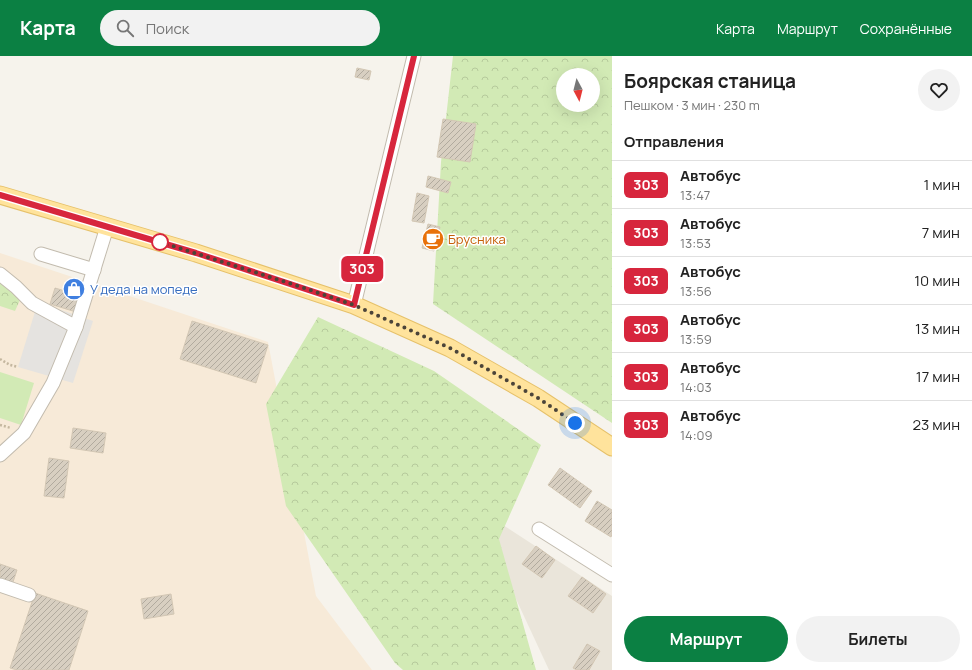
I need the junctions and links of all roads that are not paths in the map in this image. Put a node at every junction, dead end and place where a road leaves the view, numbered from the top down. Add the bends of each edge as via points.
1 (414, 56) edge
2 (0, 195) edge
3 (107, 227) junction
4 (41, 254) dead end
5 (94, 270) junction
6 (0, 274) edge
7 (354, 305) junction
8 (76, 327) junction
9 (612, 447) edge
10 (0, 455) edge
11 (539, 529) dead end
12 (612, 575) edge
13 (0, 585) edge
14 (29, 595) dead end

1 - 7 street
2 - 3 main road
3 - 5 street
3 - 7 main road
4 - 5 street
5 - 8 street
6 - 8 street via 32,303
7 - 9 main road via 450,348 538,398
8 - 10 street via 53,383 24,433
11 - 12 street
13 - 14 street

